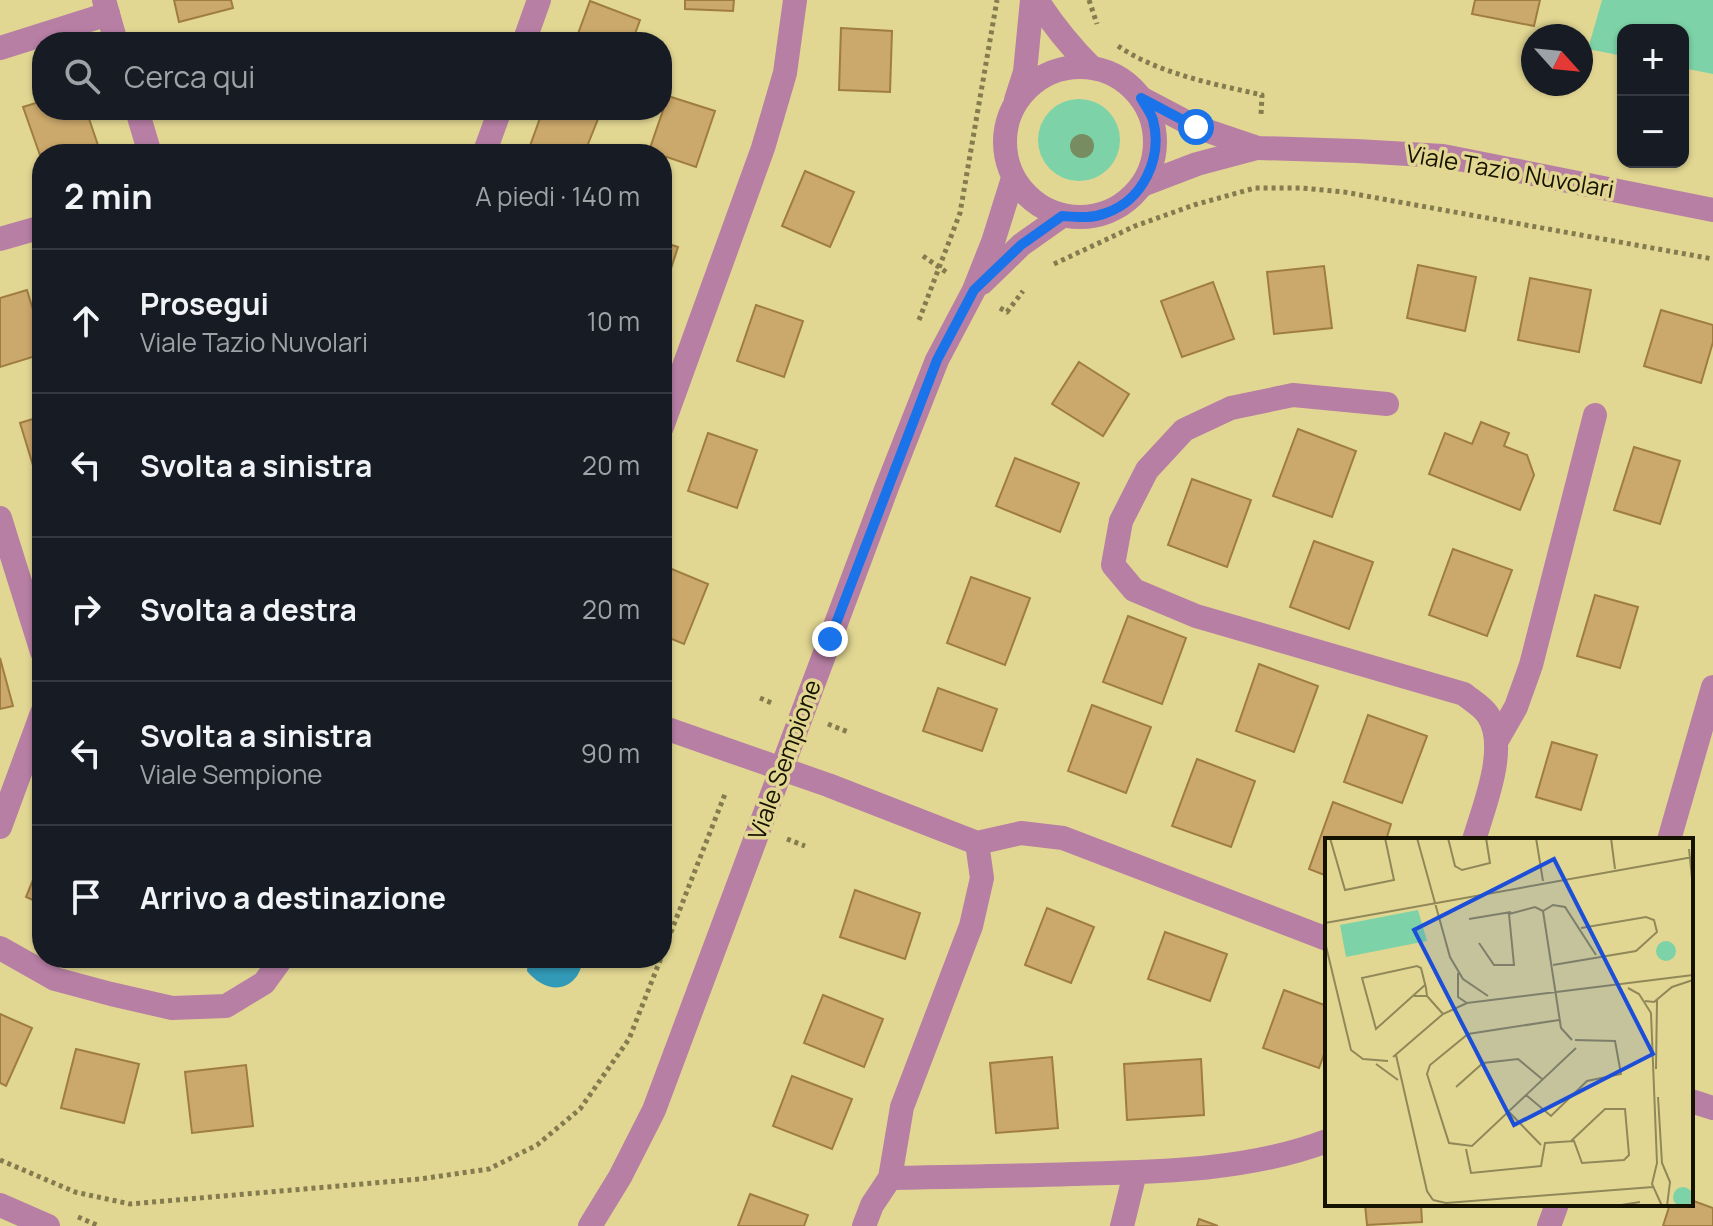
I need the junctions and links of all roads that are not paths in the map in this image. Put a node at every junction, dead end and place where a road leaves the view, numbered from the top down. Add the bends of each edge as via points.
1 (539, 0) edge
2 (795, 0) edge
3 (1035, 0) edge
4 (106, 7) edge
5 (41, 32) edge
6 (113, 32) edge
7 (528, 32) edge
8 (32, 36) edge
9 (0, 48) edge
10 (1091, 67) junction
11 (1141, 98) junction
12 (1015, 104) junction
13 (140, 120) edge
14 (496, 120) edge
15 (147, 144) edge
16 (488, 144) edge
17 (1258, 148) junction
18 (1013, 178) junction
19 (1142, 185) junction
20 (1713, 210) edge
21 (1062, 216) junction
22 (32, 230) edge
23 (0, 239) edge
24 (974, 290) junction
25 (672, 399) edge
26 (1387, 404) dead end
27 (1595, 415) dead end
28 (0, 518) edge
29 (32, 620) edge
30 (1713, 687) edge
31 (672, 730) edge
32 (32, 740) edge
33 (1496, 742) junction
34 (781, 768) junction
35 (0, 827) edge
36 (1475, 838) edge
37 (1670, 838) edge
38 (977, 843) junction
39 (1325, 938) edge
40 (0, 948) edge
41 (32, 966) edge
42 (35, 968) edge
43 (275, 968) edge
44 (1693, 1102) edge
45 (1713, 1108) edge
46 (1325, 1142) edge
47 (1135, 1173) junction
48 (890, 1178) junction
49 (0, 1205) edge
50 (1556, 1206) edge
51 (48, 1226) edge
52 (590, 1226) edge
53 (864, 1226) edge
54 (1122, 1226) edge
55 (1549, 1226) edge

1 - 7 street
2 - 25 street via 785,73 763,148
3 - 10 street
3 - 12 street
4 - 5 street
4 - 6 street
8 - 9 street
10 - 11 street via 1127,83
10 - 12 street via 1047,74
11 - 17 street, Viale Tazio Nuvolari via 1196,127
11 - 19 street via 1156,142 1153,165
12 - 18 street via 1004,141
13 - 15 street
14 - 16 street
17 - 19 street, Viale Tazio Nuvolari
17 - 20 street, Viale Tazio Nuvolari via 1443,156
18 - 21 street via 1042,208
18 - 24 street, Viale Sempione
19 - 21 street via 1106,213
21 - 24 street, Viale Sempione via 1021,245
22 - 23 street
24 - 34 street, Viale Sempione via 937,360
26 - 33 street via 1293,395 1231,408 1184,430 1147,470 1121,521 1113,565 1134,590 1196,616 1464,694 1490,717
27 - 33 street via 1531,665
28 - 29 street
30 - 37 street
31 - 34 street
32 - 35 street
33 - 36 street via 1494,770
34 - 38 street
34 - 52 street, Viale Sempione via 654,1110
38 - 39 street via 1021,833 1063,838
38 - 48 street via 982,878 971,926 902,1107
40 - 41 street
42 - 43 street via 55,979 172,1008 226,1006 264,983
44 - 45 street
46 - 47 street via 1252,1162
47 - 48 street
47 - 54 street
48 - 53 street
49 - 51 street
50 - 55 street

